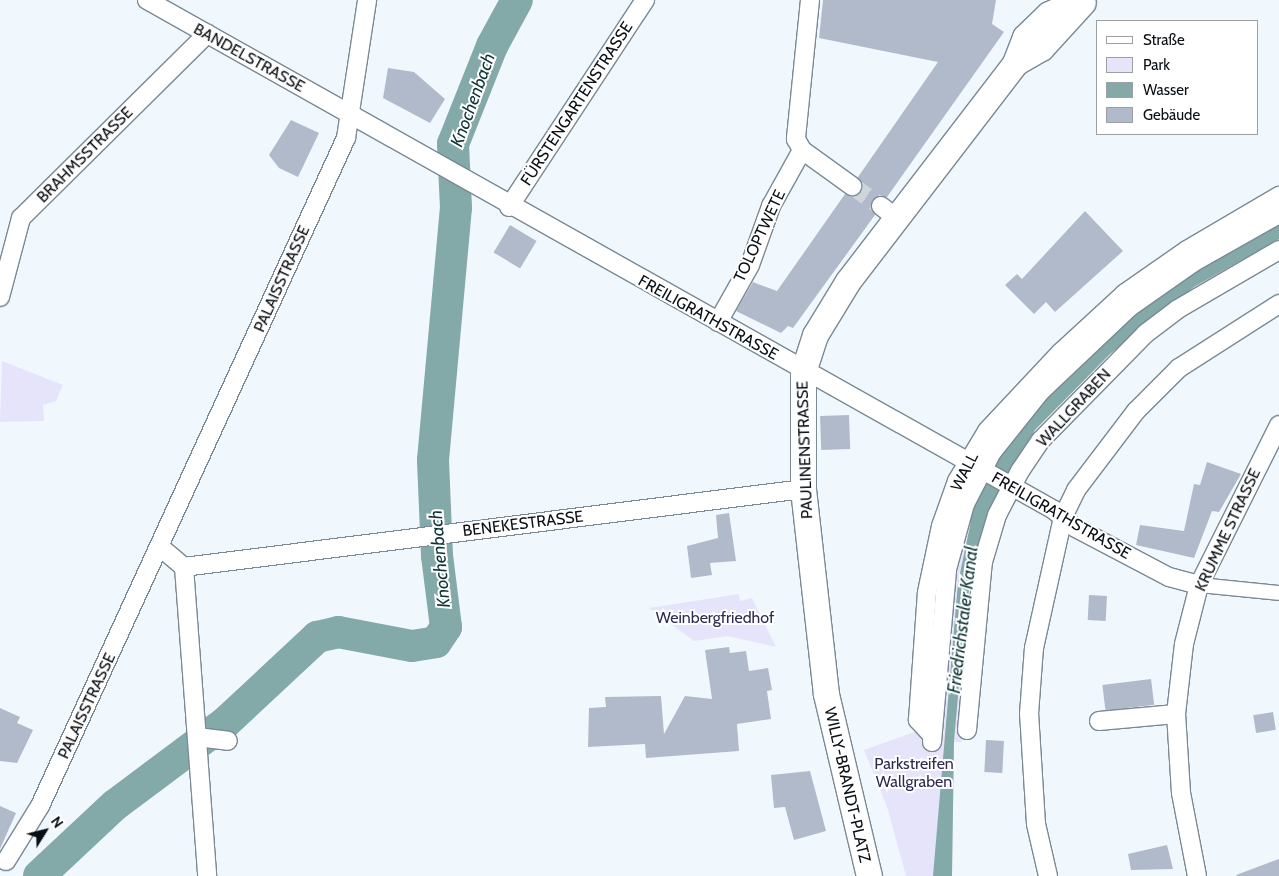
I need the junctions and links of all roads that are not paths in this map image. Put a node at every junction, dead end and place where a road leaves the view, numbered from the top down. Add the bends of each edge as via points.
1 (147, 0) edge
2 (367, 0) edge
3 (645, 0) edge
4 (810, 0) edge
5 (1076, 3) edge
6 (207, 34) junction
7 (350, 118) junction
8 (802, 150) junction
9 (852, 186) tunnel mouth
10 (1279, 196) edge
11 (509, 207) junction
12 (1279, 214) edge
13 (1279, 250) edge
14 (1155, 280) junction
15 (0, 297) edge
16 (1279, 304) edge
17 (718, 322) junction
18 (803, 372) junction
19 (1279, 425) edge
20 (979, 468) junction
21 (1008, 485) junction
22 (803, 489) junction
23 (1063, 517) junction
24 (160, 548) junction
25 (184, 567) junction
26 (1199, 585) junction
27 (1279, 593) edge
28 (826, 694) joint
29 (1176, 714) junction
30 (1099, 721) dead end
31 (967, 730) dead end
32 (197, 736) junction
33 (932, 740) dead end
34 (228, 741) dead end
35 (6, 861) dead end
36 (207, 876) edge
37 (869, 876) edge
38 (1048, 876) edge
39 (1197, 876) edge

1 - 6 street, BANDELSTRASSE
2 - 7 street, PALAISSTRASSE
3 - 11 street, FÜRSTENGARTENSTRASSE
4 - 8 street via 796,128
5 - 18 main road, PAULINENSTRASSE via 1041,19 1025,37 1015,63 888,212 816,335
6 - 7 street, BANDELSTRASSE
6 - 15 street, BRAHMSSTRASSE via 21,218
7 - 11 street, FREILIGRATHSTRASSE
7 - 24 street, PALAISSTRASSE via 346,138
8 - 9 street
8 - 17 street, TOLOPTWETE via 767,215 750,265
10 - 14 street, WALL
11 - 17 street, FREILIGRATHSTRASSE
12 - 14 street, WALL
13 - 21 street, WALLGRABEN via 1178,308 1145,334 1041,440
14 - 20 street, WALL via 1071,342 1006,406
16 - 23 street via 1179,368 1136,411 1076,490
17 - 18 street, FREILIGRATHSTRASSE
18 - 20 street, FREILIGRATHSTRASSE
18 - 22 main road, PAULINENSTRASSE
19 - 26 street, KRUMME STRASSE
20 - 21 street, FREILIGRATHSTRASSE
20 - 33 street, WALL via 941,526 927,592 918,720
21 - 23 street, FREILIGRATHSTRASSE
21 - 31 street, WALLGRABEN via 983,562
22 - 25 street, BENEKESTRASSE
22 - 28 main road, PAULINENSTRASSE
23 - 26 street, FREILIGRATHSTRASSE via 1169,577
23 - 38 street via 1034,648 1029,714 1033,795
24 - 25 street
24 - 35 street, PALAISSTRASSE via 40,806
25 - 32 street
26 - 27 street
26 - 29 street, KRUMME STRASSE via 1184,644
28 - 37 main road, WILLY-BRANDT-PLATZ
29 - 30 street
29 - 39 street, KRUMME STRASSE via 1181,793
32 - 34 street
32 - 36 street

